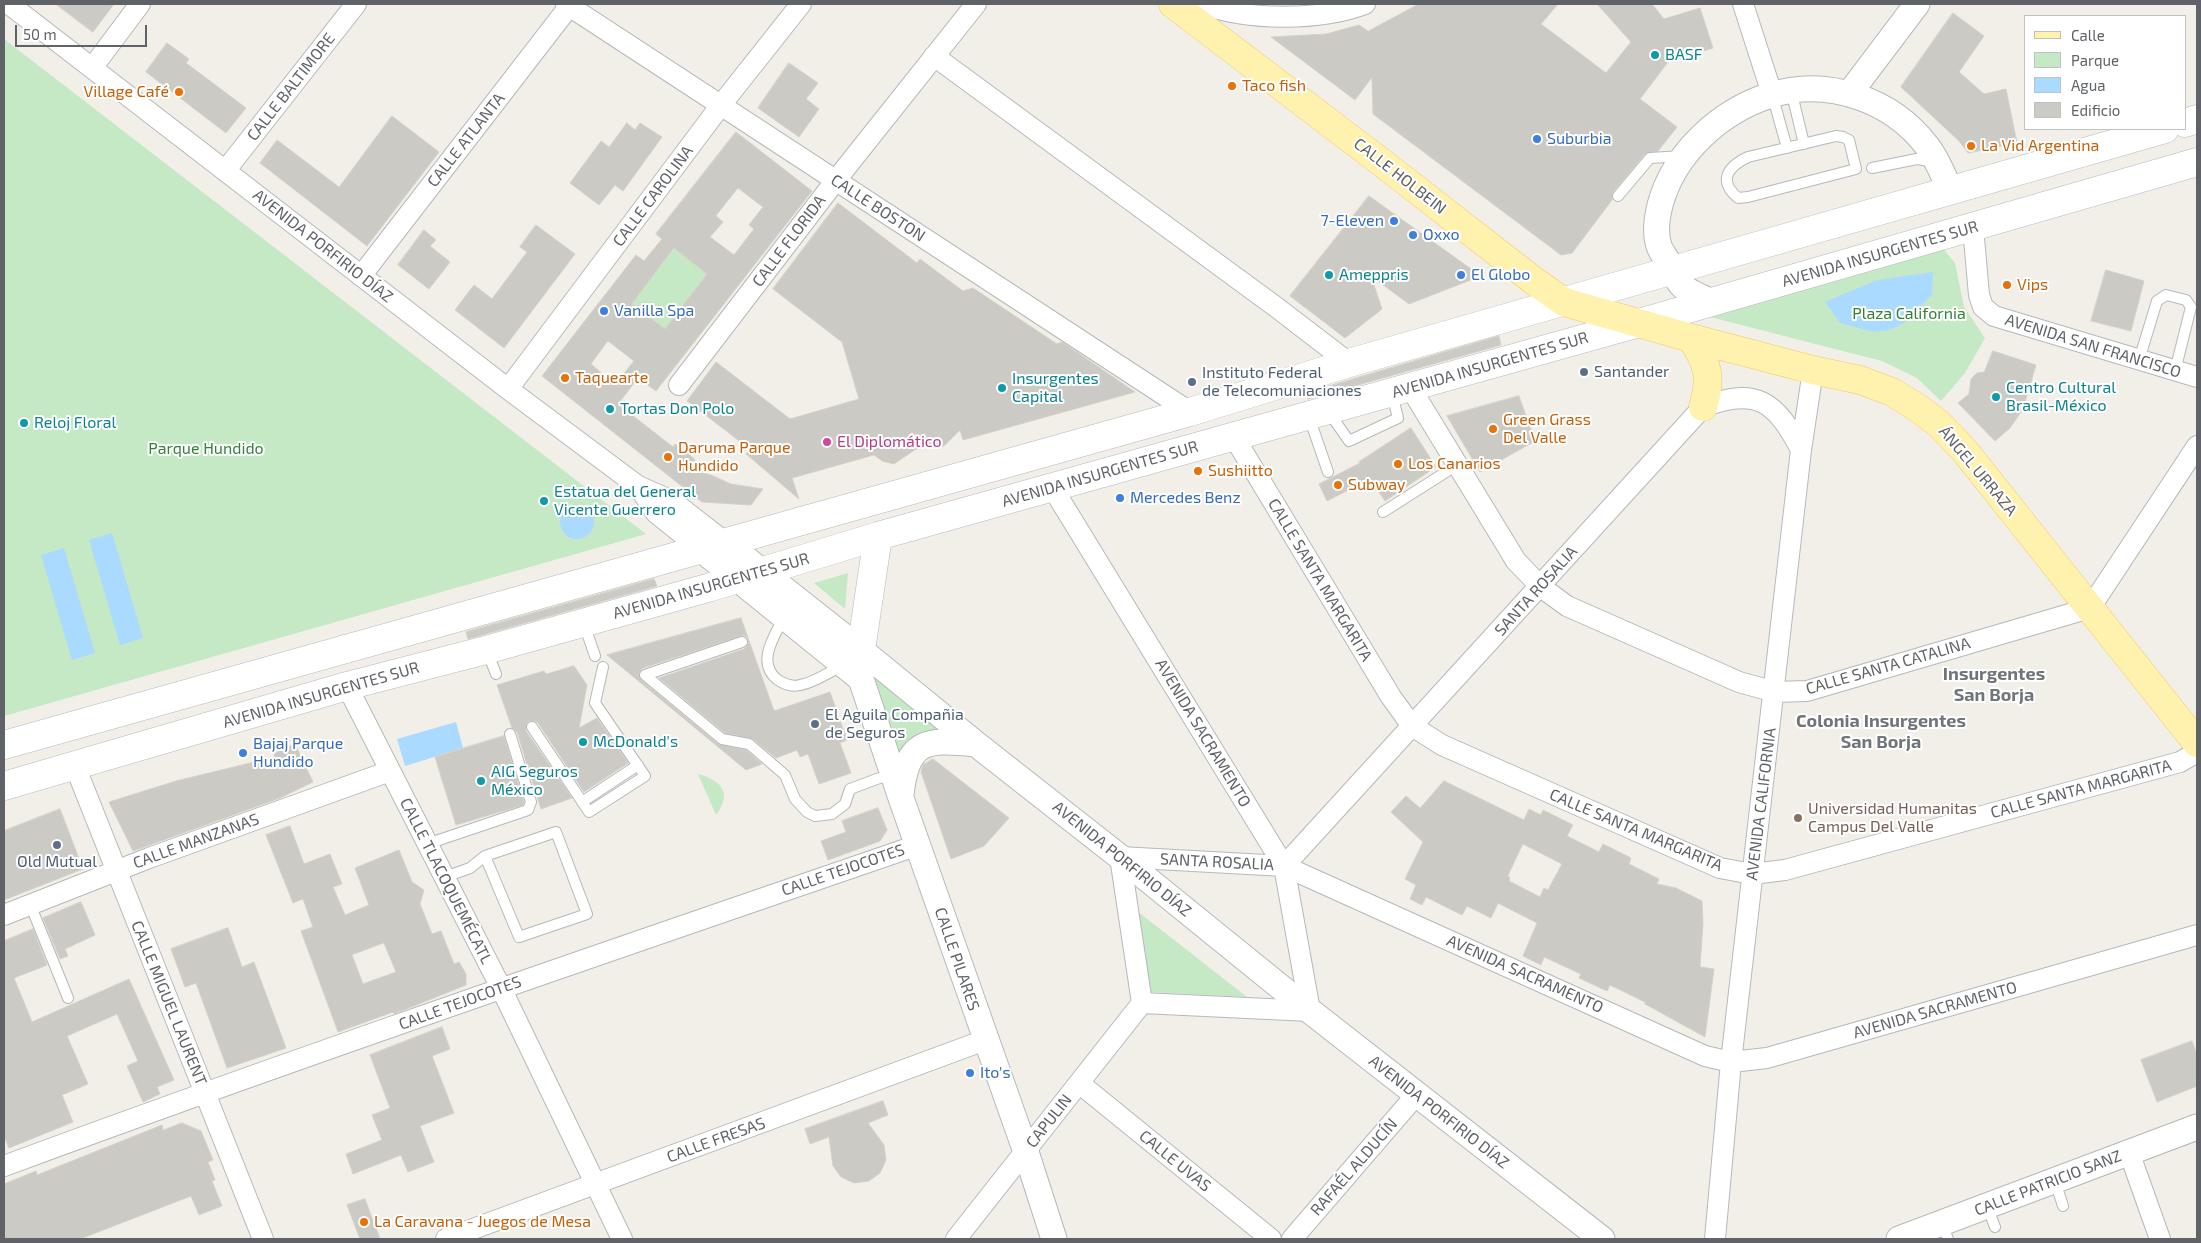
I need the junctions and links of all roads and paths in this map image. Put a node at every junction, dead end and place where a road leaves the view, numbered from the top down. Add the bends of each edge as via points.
1 (9, 4) edge
2 (140, 4) edge
3 (356, 4) edge
4 (568, 4) edge
5 (801, 4) edge
6 (976, 4) edge
7 (1173, 4) edge
8 (1203, 4) edge
9 (1365, 4) edge
10 (1743, 4) edge
11 (1917, 4) edge
12 (934, 56) junction
13 (92, 68) junction
14 (1782, 92) junction
15 (1849, 94) junction
16 (721, 105) junction
17 (2160, 130) edge
18 (1804, 144) junction
19 (1787, 148) junction
20 (1684, 156) junction
21 (2197, 162) edge
22 (1938, 163) junction
23 (1872, 168) dead end
24 (225, 171) junction
25 (836, 180) junction
26 (1950, 190) junction
27 (1618, 196) dead end
28 (1973, 227) junction
29 (1673, 270) junction
30 (361, 276) junction
31 (1564, 302) junction
32 (1712, 302) junction
33 (1639, 323) junction
34 (1691, 338) junction
35 (2139, 360) junction
36 (1349, 363) junction
37 (1813, 370) junction
38 (2176, 371) junction
39 (2197, 377) edge
40 (679, 385) dead end
41 (508, 389) junction
42 (1400, 390) junction
43 (1703, 407) junction
44 (1190, 412) junction
45 (1318, 413) junction
46 (1234, 437) junction
47 (2197, 446) edge
48 (1801, 450) junction
49 (1457, 465) junction
50 (1328, 472) dead end
51 (1052, 487) junction
52 (1383, 512) dead end
53 (878, 536) junction
54 (714, 547) junction
55 (750, 575) junction
56 (1541, 587) junction
57 (2090, 608) junction
58 (784, 616) junction
59 (583, 623) junction
60 (742, 642) dead end
61 (595, 656) dead end
62 (856, 664) junction
63 (603, 666) dead end
64 (347, 686) junction
65 (1775, 692) junction
66 (1412, 726) junction
67 (532, 727) dead end
68 (510, 734) dead end
69 (2197, 742) edge
70 (976, 744) junction
71 (4, 745) edge
72 (2197, 752) edge
73 (75, 766) junction
74 (390, 771) junction
75 (894, 773) junction
76 (4, 786) edge
77 (901, 798) junction
78 (428, 844) junction
79 (918, 845) junction
80 (485, 856) junction
81 (1120, 857) junction
82 (1284, 866) junction
83 (115, 871) junction
84 (1752, 874) junction
85 (444, 877) junction
86 (30, 904) junction
87 (4, 915) edge
88 (2197, 935) edge
89 (501, 988) junction
90 (68, 998) dead end
91 (1142, 1003) junction
92 (1310, 1011) junction
93 (985, 1040) junction
94 (1731, 1062) junction
95 (1080, 1083) junction
96 (206, 1092) junction
97 (1417, 1094) junction
98 (2197, 1127) edge
99 (1026, 1152) junction
100 (2129, 1152) junction
101 (4, 1166) edge
102 (2055, 1180) junction
103 (595, 1185) junction
104 (2063, 1206) dead end
105 (1945, 1231) edge
106 (262, 1239) edge
107 (446, 1239) edge
108 (622, 1239) edge
109 (956, 1239) edge
110 (1054, 1239) edge
111 (1272, 1239) edge
112 (1292, 1239) edge
113 (1602, 1239) edge
114 (1716, 1239) edge
115 (1899, 1239) edge
116 (2160, 1239) edge

1 - 13 street, AVENIDA PORFIRIO DÍAZ
2 - 13 street
3 - 24 street, CALLE BALTIMORE
4 - 16 street, CALLE BOSTON
4 - 30 street, CALLE ATLANTA
5 - 16 street, CALLE CAROLINA
6 - 12 street, CALLE FLORIDA
7 - 31 main road, CALLE HOLBEIN
8 - 9 street via 1280,17 1348,10
10 - 14 street
11 - 15 street
12 - 25 street, CALLE FLORIDA
12 - 36 street
13 - 24 street, AVENIDA PORFIRIO DÍAZ
14 - 15 street via 1830,90
14 - 18 lane
14 - 19 lane
14 - 20 street via 1749,103 1727,115
15 - 22 street via 1884,108 1900,119 1915,132
16 - 25 street, CALLE BOSTON
16 - 41 street, CALLE CAROLINA
17 - 26 main road
18 - 19 lane
18 - 19 lane via 1843,137 1852,146 1856,170 1738,198 1729,191 1726,180 1737,162
20 - 27 lane via 1650,158
20 - 29 street via 1674,168 1657,218 1659,246
21 - 28 main road, AVENIDA INSURGENTES SUR
22 - 23 lane via 1917,159
22 - 26 street
24 - 30 street, AVENIDA PORFIRIO DÍAZ
25 - 40 street, CALLE FLORIDA
25 - 44 street, CALLE BOSTON
26 - 29 main road
28 - 32 main road, AVENIDA INSURGENTES SUR
28 - 35 street, AVENIDA SAN FRANCISCO via 1979,295 1983,307 1994,316
29 - 31 main road
29 - 32 street via 1685,288
30 - 41 street, AVENIDA PORFIRIO DÍAZ
31 - 33 main road, CALLE HOLBEIN
31 - 36 main road
32 - 33 main road, AVENIDA INSURGENTES SUR
33 - 34 main road, ÁNGEL URRAZA
33 - 42 main road, AVENIDA INSURGENTES SUR
34 - 37 main road, ÁNGEL URRAZA
34 - 43 main road via 1707,367 1709,380
35 - 38 street, AVENIDA SAN FRANCISCO
35 - 38 lane via 2157,301 2166,295 2186,300 2191,307
36 - 44 main road
37 - 48 street, AVENIDA CALIFORNIA
37 - 57 main road, ÁNGEL URRAZA via 1860,380 1892,392 1939,424 1964,450
38 - 39 street, AVENIDA SAN FRANCISCO
41 - 54 street, AVENIDA PORFIRIO DÍAZ via 638,486 656,513
42 - 45 main road, AVENIDA INSURGENTES SUR
42 - 45 lane via 1398,418 1349,441
42 - 49 street, CALLE SANTA CATALINA
43 - 48 street, SANTA ROSALIA via 1733,397 1765,404 1780,416
43 - 56 street, SANTA ROSALIA
44 - 54 main road
45 - 46 main road, AVENIDA INSURGENTES SUR
45 - 50 lane
46 - 51 main road, AVENIDA INSURGENTES SUR
46 - 66 street, CALLE SANTA MARGARITA via 1386,689
47 - 57 street
48 - 65 street, AVENIDA CALIFORNIA
49 - 52 lane
49 - 56 street, CALLE SANTA CATALINA via 1516,562
51 - 53 main road, AVENIDA INSURGENTES SUR
51 - 82 street, AVENIDA SACRAMENTO
53 - 55 main road, AVENIDA INSURGENTES SUR
53 - 62 main road
54 - 55 street, AVENIDA PORFIRIO DÍAZ
54 - 71 main road
55 - 58 street, AVENIDA PORFIRIO DÍAZ
55 - 59 main road, AVENIDA INSURGENTES SUR
55 - 62 street, AVENIDA PORFIRIO DÍAZ
56 - 65 street, CALLE SANTA CATALINA via 1567,606 1739,682
56 - 66 street, SANTA ROSALIA
57 - 65 street, CALLE SANTA CATALINA via 1807,691
57 - 69 main road, ÁNGEL URRAZA
58 - 62 street, AVENIDA PORFIRIO DÍAZ
58 - 62 lane via 767,655 767,664 775,678 790,686 799,686
59 - 61 lane
59 - 64 main road, AVENIDA INSURGENTES SUR via 491,662
60 - 75 lane via 645,675 722,739 750,744 785,775 800,807 815,816 839,810 850,789
62 - 70 street, AVENIDA PORFIRIO DÍAZ
62 - 75 street, CALLE PILARES
63 - 67 lane via 595,702 646,776 589,812
64 - 73 main road, AVENIDA INSURGENTES SUR
64 - 74 street, CALLE TLACOQUEMÉCATL
65 - 84 street, AVENIDA CALIFORNIA
66 - 82 street, SANTA ROSALIA
66 - 84 street, CALLE SANTA MARGARITA via 1442,745 1711,864
68 - 78 lane via 530,802 528,810
70 - 77 street via 942,740 915,752 907,764
70 - 81 street, AVENIDA PORFIRIO DÍAZ
72 - 84 street, CALLE SANTA MARGARITA via 2180,762 2151,770 1785,870
73 - 76 main road, AVENIDA INSURGENTES SUR
73 - 83 street, CALLE MIGUEL LAURENT
74 - 78 street, CALLE TLACOQUEMÉCATL
74 - 83 street, CALLE MANZANAS
75 - 77 street, CALLE PILARES
77 - 79 street, CALLE PILARES
78 - 85 street, CALLE TLACOQUEMÉCATL
79 - 89 street, CALLE TEJOCOTES
79 - 93 street, CALLE PILARES
80 - 80 lane via 556,832 587,914 519,937
80 - 85 lane via 470,868
81 - 82 street, SANTA ROSALIA
81 - 91 street
81 - 92 street, AVENIDA PORFIRIO DÍAZ
82 - 92 street, SANTA ROSALIA
82 - 94 street, AVENIDA SACRAMENTO via 1705,1056
83 - 86 street, CALLE MANZANAS
83 - 96 street, CALLE MIGUEL LAURENT
84 - 94 street, AVENIDA CALIFORNIA
85 - 89 street, CALLE TLACOQUEMÉCATL
86 - 87 street, CALLE MANZANAS
86 - 90 lane
88 - 94 street, AVENIDA SACRAMENTO via 1767,1058
89 - 96 street, CALLE TEJOCOTES
89 - 103 street, CALLE TLACOQUEMÉCATL
91 - 92 street
91 - 95 street, CAPULIN
92 - 97 street, AVENIDA PORFIRIO DÍAZ
93 - 99 street, CALLE PILARES
93 - 103 street, CALLE FRESAS
94 - 114 street, AVENIDA CALIFORNIA
95 - 99 street, CAPULIN
95 - 111 street, CALLE UVAS
96 - 101 street, CALLE TEJOCOTES
96 - 106 street, CALLE MIGUEL LAURENT
97 - 112 street, RAFAÉL ALDUCÍN
97 - 113 street, AVENIDA PORFIRIO DÍAZ
98 - 100 street, CALLE PATRICIO SANZ
99 - 109 street, CAPULIN
99 - 110 street, CALLE PILARES
100 - 102 street, CALLE PATRICIO SANZ
100 - 116 street
102 - 104 lane
102 - 105 street, CALLE PATRICIO SANZ via 1991,1217
103 - 107 street, CALLE FRESAS
103 - 108 street, CALLE TLACOQUEMÉCATL
105 - 115 street, CALLE PATRICIO SANZ

